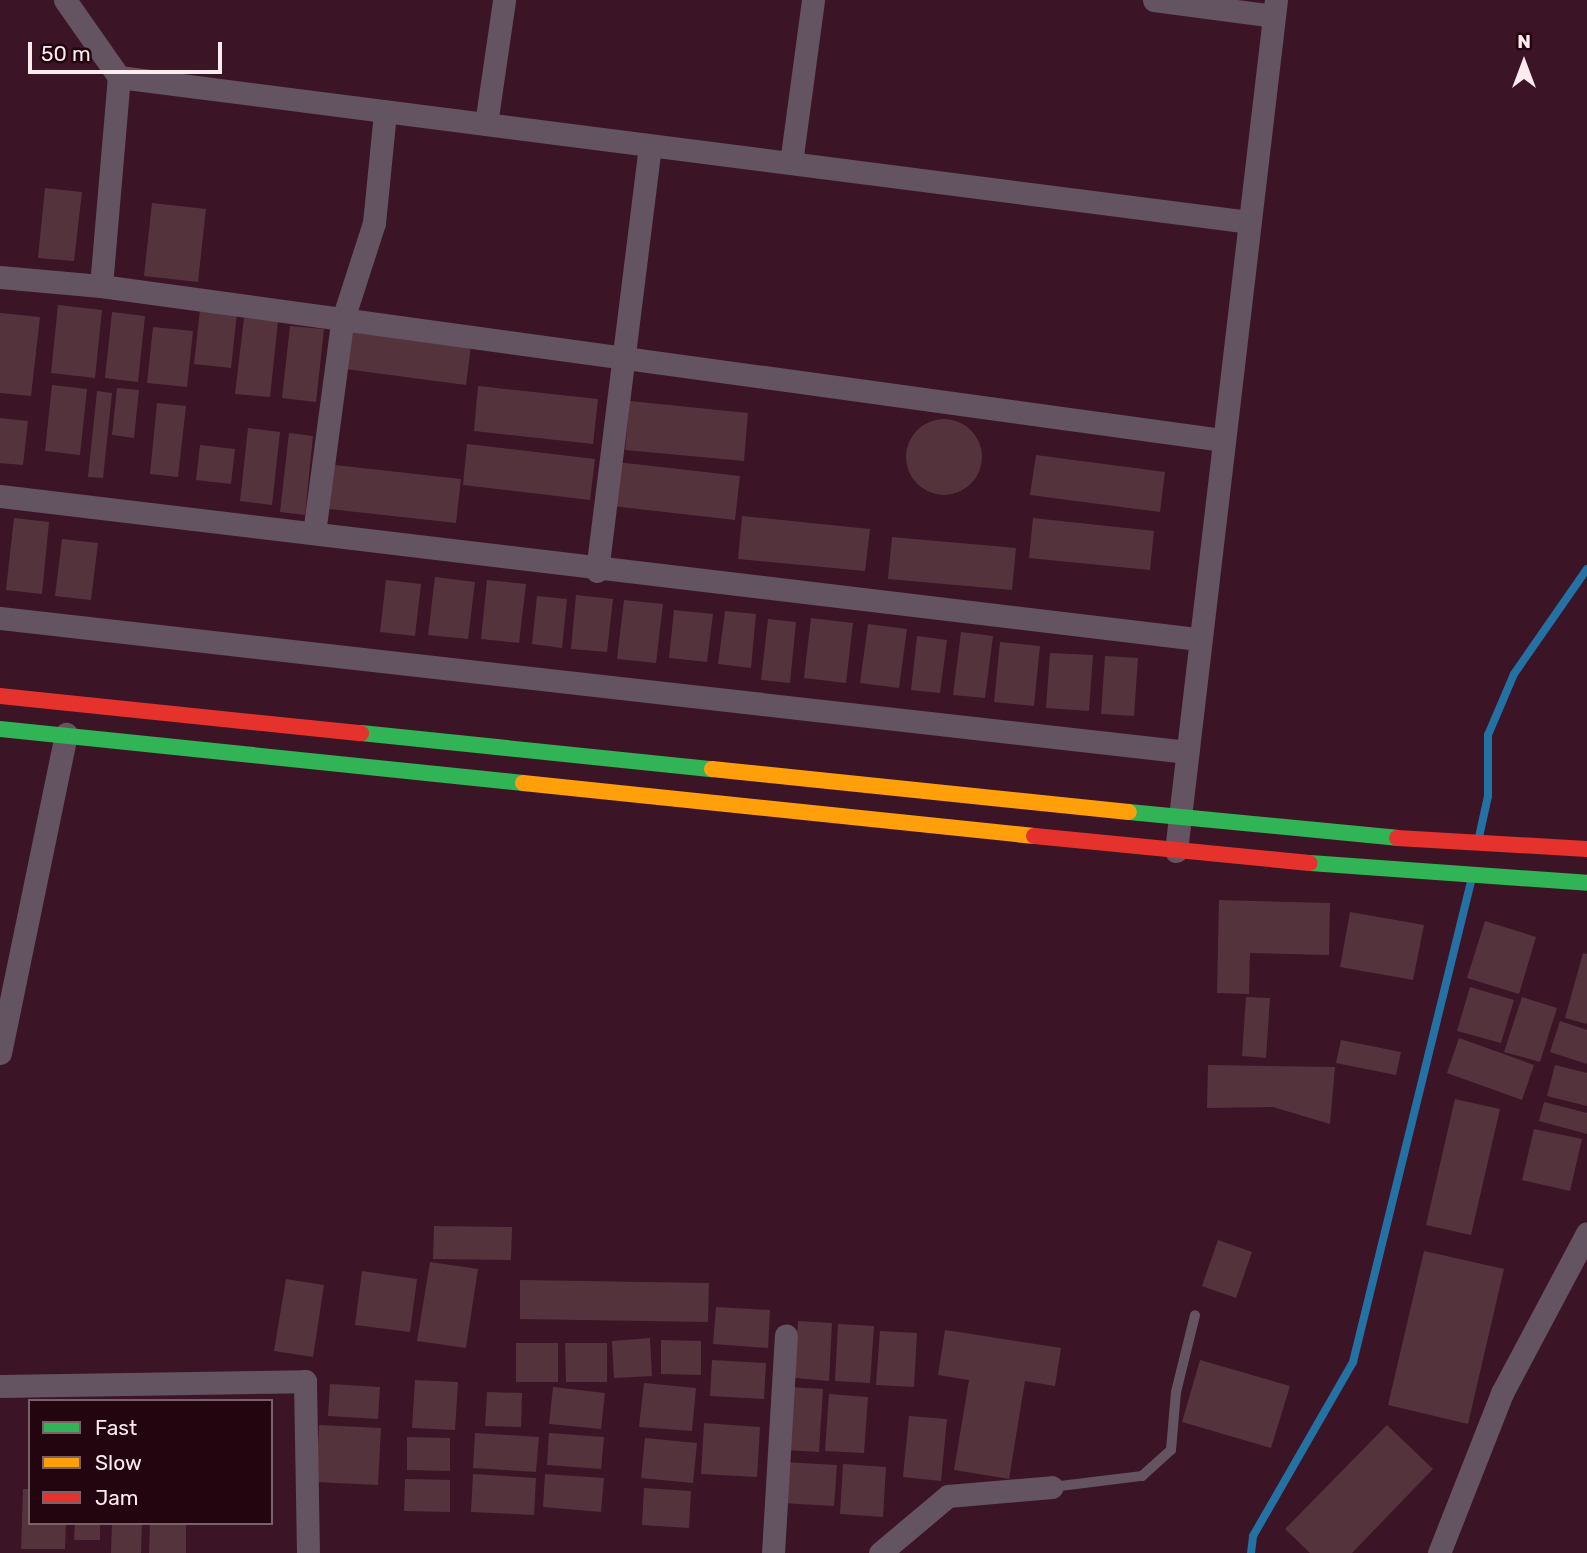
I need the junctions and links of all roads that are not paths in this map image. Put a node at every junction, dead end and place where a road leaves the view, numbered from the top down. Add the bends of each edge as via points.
1 (65, 0) edge
2 (504, 0) edge
3 (813, 0) edge
4 (1154, 0) edge
5 (1275, 8) edge
6 (119, 78) junction
7 (385, 111) junction
8 (486, 124) junction
9 (650, 146) junction
10 (791, 163) junction
11 (1249, 222) junction
12 (0, 277) edge
13 (101, 286) junction
14 (342, 322) junction
15 (621, 357) junction
16 (1223, 440) junction
17 (0, 496) edge
18 (314, 533) junction
19 (597, 571) junction
20 (0, 618) edge
21 (1198, 639) junction
22 (0, 696) edge
23 (0, 729) edge
24 (66, 734) junction
25 (1187, 752) junction
26 (1180, 815) junction
27 (1587, 849) edge
28 (1176, 851) junction
29 (1587, 883) edge
30 (0, 1053) edge
31 (1587, 1233) edge
32 (1195, 1315) dead end
33 (786, 1335) dead end
34 (0, 1386) edge
35 (1052, 1488) joint
36 (308, 1553) edge
37 (773, 1553) edge
38 (880, 1553) edge
39 (1439, 1553) edge

1 - 6 street
2 - 8 street
3 - 10 street
4 - 5 street
5 - 11 street
6 - 7 street
6 - 13 street
7 - 8 street
7 - 14 street via 374,223
8 - 9 street
9 - 10 street
9 - 15 street
10 - 11 street
11 - 16 street
12 - 13 street
13 - 14 street
14 - 15 street
14 - 18 street
15 - 16 street
15 - 19 street
16 - 21 street
17 - 18 street
18 - 19 street
19 - 21 street
20 - 25 street
21 - 25 street
22 - 26 street
23 - 24 street
24 - 28 street
24 - 30 street
25 - 26 street
26 - 27 street via 1445,841
26 - 28 street
28 - 29 street
31 - 39 street via 1502,1393
32 - 35 lane via 1176,1392 1171,1450 1142,1476
33 - 37 street
34 - 36 street via 305,1381
35 - 38 street via 948,1496

